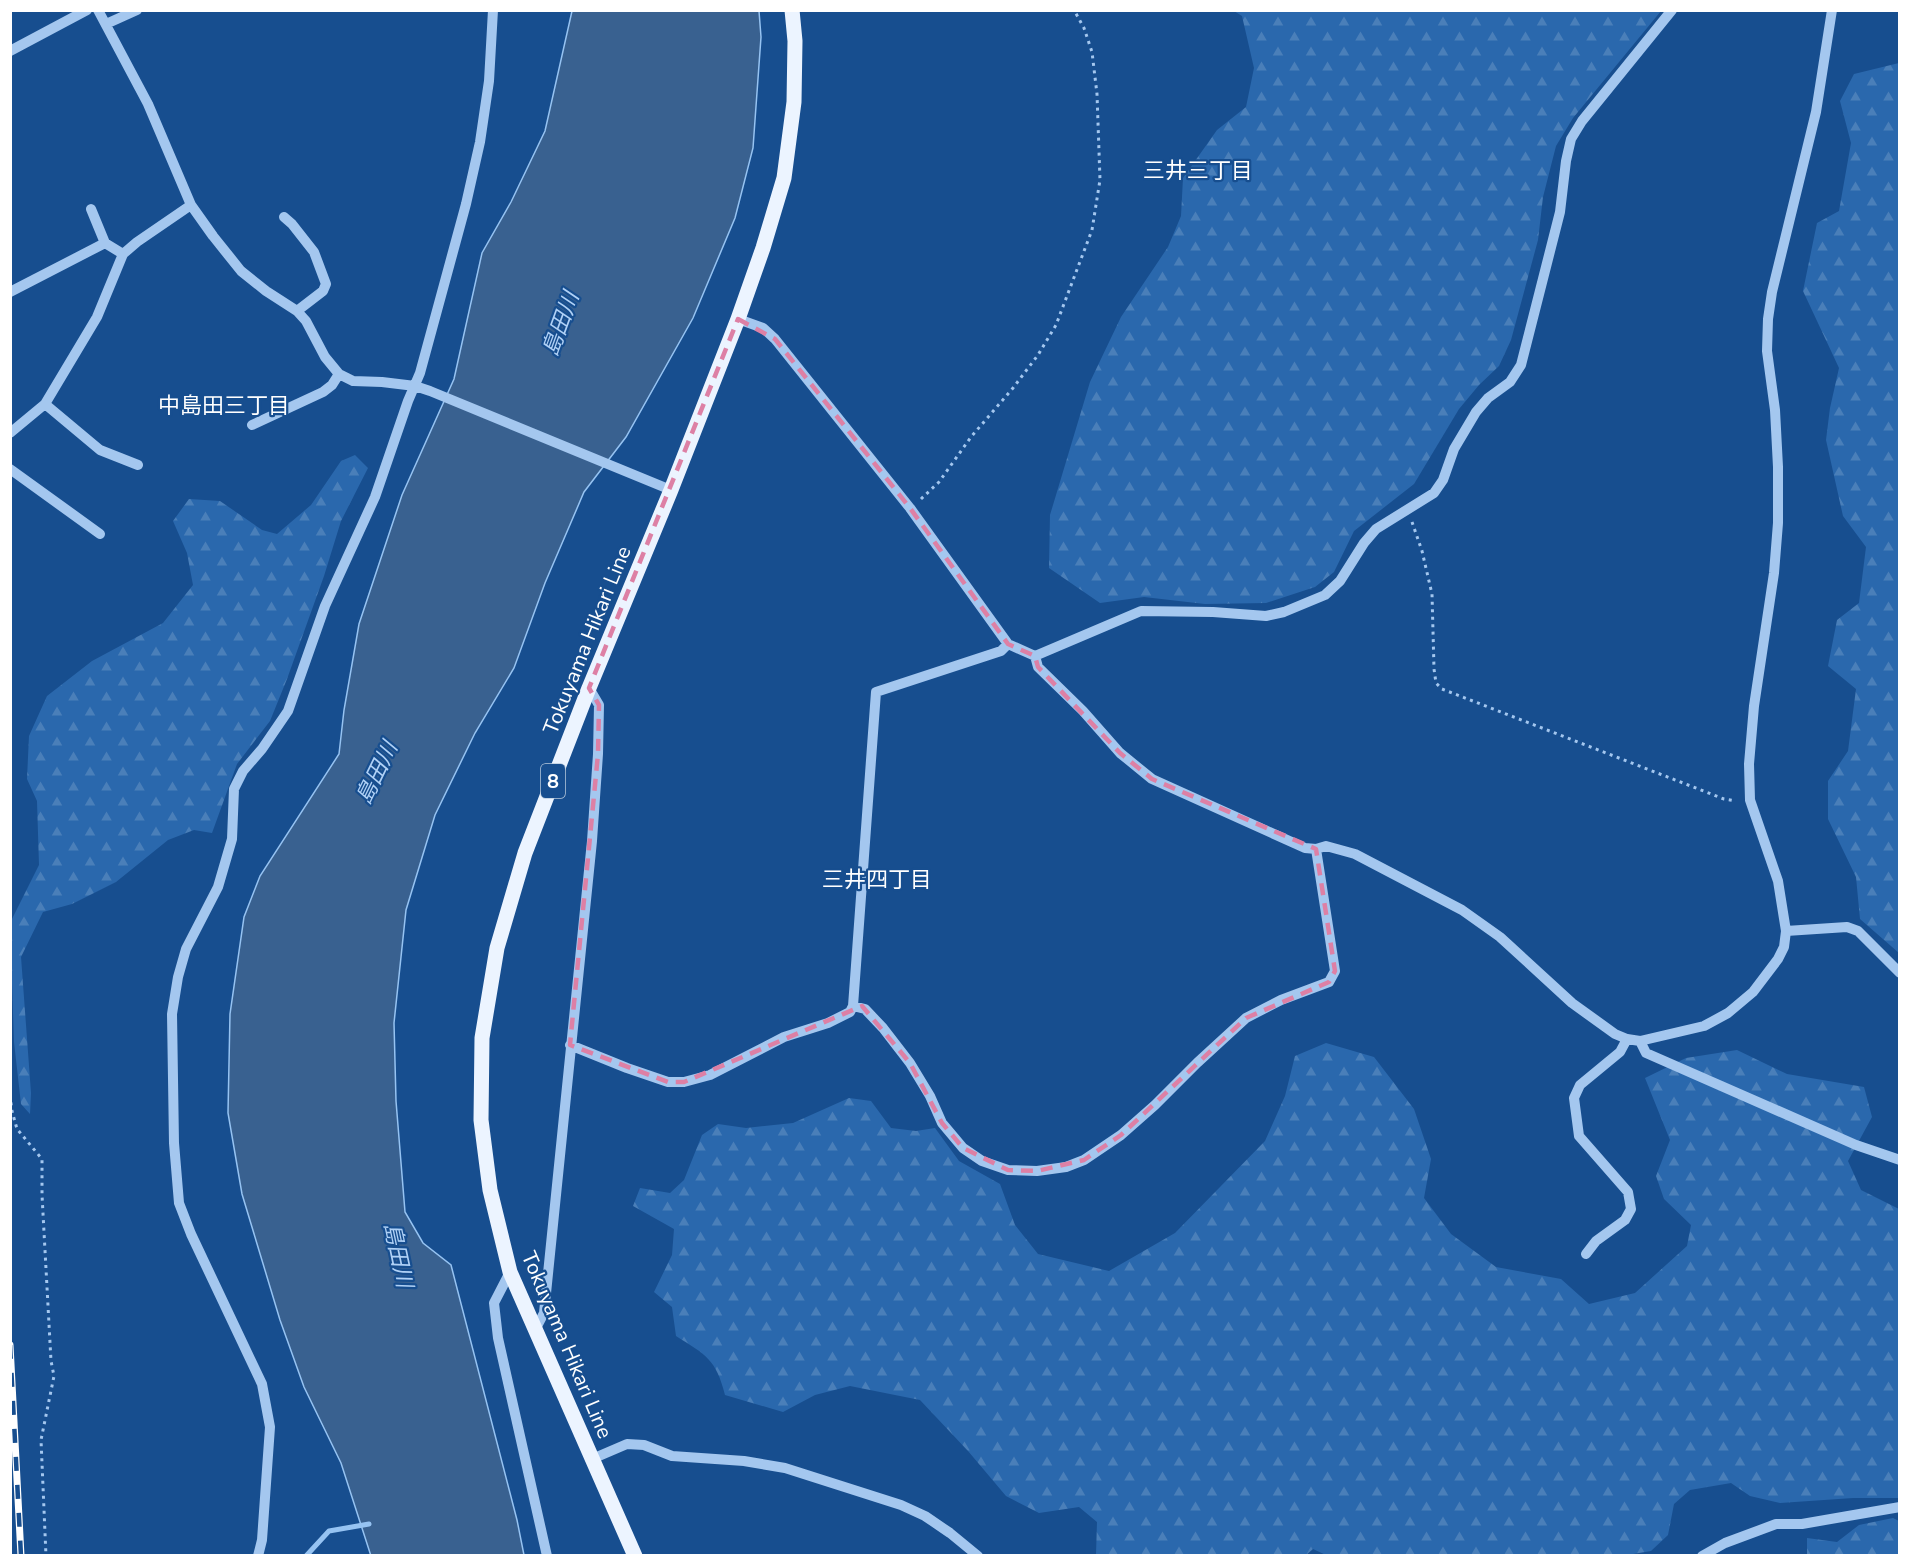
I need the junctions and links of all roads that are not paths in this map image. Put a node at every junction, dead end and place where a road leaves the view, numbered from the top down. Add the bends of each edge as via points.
1 (87, 10) edge
2 (98, 10) edge
3 (137, 10) edge
4 (493, 10) edge
5 (792, 10) edge
6 (1672, 10) edge
7 (1832, 10) edge
8 (106, 24) junction
9 (10, 51) edge
10 (191, 205) junction
11 (91, 209) dead end
12 (284, 217) dead end
13 (105, 243) junction
14 (123, 254) junction
15 (10, 292) edge
16 (297, 310) junction
17 (738, 319) junction
18 (339, 374) junction
19 (415, 386) junction
20 (45, 404) junction
21 (252, 425) dead end
22 (10, 433) edge
23 (138, 465) dead end
24 (10, 469) edge
25 (671, 490) junction
26 (100, 534) dead end
27 (1008, 644) junction
28 (1035, 656) junction
29 (589, 688) junction
30 (1316, 849) junction
31 (1786, 931) junction
32 (1899, 973) edge
33 (853, 1006) junction
34 (1627, 1039) junction
35 (1640, 1041) junction
36 (570, 1045) junction
37 (1899, 1160) edge
38 (1586, 1254) dead end
39 (510, 1272) junction
40 (535, 1330) junction
41 (592, 1459) junction
42 (1899, 1507) edge
43 (258, 1556) edge
44 (547, 1556) edge
45 (635, 1556) edge
46 (978, 1556) edge
47 (1702, 1556) edge

1 - 9 street
2 - 8 street
3 - 8 street
4 - 19 street via 480,142
5 - 17 main road, Tokuyama Hikari Line / 8 via 794,102 784,178
6 - 28 street via 1571,139 1560,212 1521,365 1510,382 1476,412 1434,493 1376,529 1340,581 1325,595 1284,612 1266,616 1141,611
7 - 31 street via 1816,112 1768,319 1778,523 1753,718 1750,800 1778,881
8 - 10 street via 148,104
10 - 14 street
10 - 16 street via 241,271
11 - 13 street
12 - 16 street via 314,252 326,284 323,291
13 - 14 street
13 - 15 street
14 - 20 street via 97,317
16 - 18 street
17 - 25 main road, Tokuyama Hikari Line / 8
17 - 27 street via 763,328 775,339 910,508
18 - 19 street via 353,381
18 - 21 street via 323,392
19 - 25 street
19 - 43 street via 375,497 325,606 288,711 234,789 232,839 218,887 186,949 172,1014 178,1203 262,1384 267,1408 270,1427
20 - 22 street
20 - 23 street via 100,450
24 - 26 street
25 - 29 main road, Tokuyama Hikari Line / 8
27 - 28 street
27 - 33 street via 1001,651 876,693
28 - 30 street via 1038,667 1120,753 1152,779 1305,848
29 - 36 street via 599,705 598,754
29 - 39 main road, Tokuyama Hikari Line / 8 via 525,853 497,948 482,1038 481,1120 490,1190
30 - 33 street via 1335,971 1329,982 1246,1018 1121,1135 1084,1160 1066,1167 1008,1170 982,1161 963,1148 942,1123 930,1096 883,1028 865,1009
30 - 34 street via 1326,846 1355,854 1462,910 1500,937 1572,1003
31 - 32 street via 1847,927 1858,931
31 - 35 street via 1778,959 1753,992 1728,1013 1704,1026
33 - 36 street via 850,1012 828,1023 784,1037 710,1075 684,1082 668,1082
34 - 35 street
34 - 38 street via 1620,1052 1580,1085 1574,1098 1579,1136 1628,1192 1631,1209 1625,1220 1596,1241
35 - 37 street via 1646,1053
36 - 40 street via 544,1313
39 - 40 main road, Tokuyama Hikari Line / 8
39 - 44 street via 494,1303 498,1338
40 - 41 main road, Tokuyama Hikari Line / 8
41 - 45 main road, Tokuyama Hikari Line / 8
41 - 46 street via 627,1444 644,1445 672,1456 785,1468 901,1505 951,1533
42 - 47 street via 1802,1524 1776,1524

